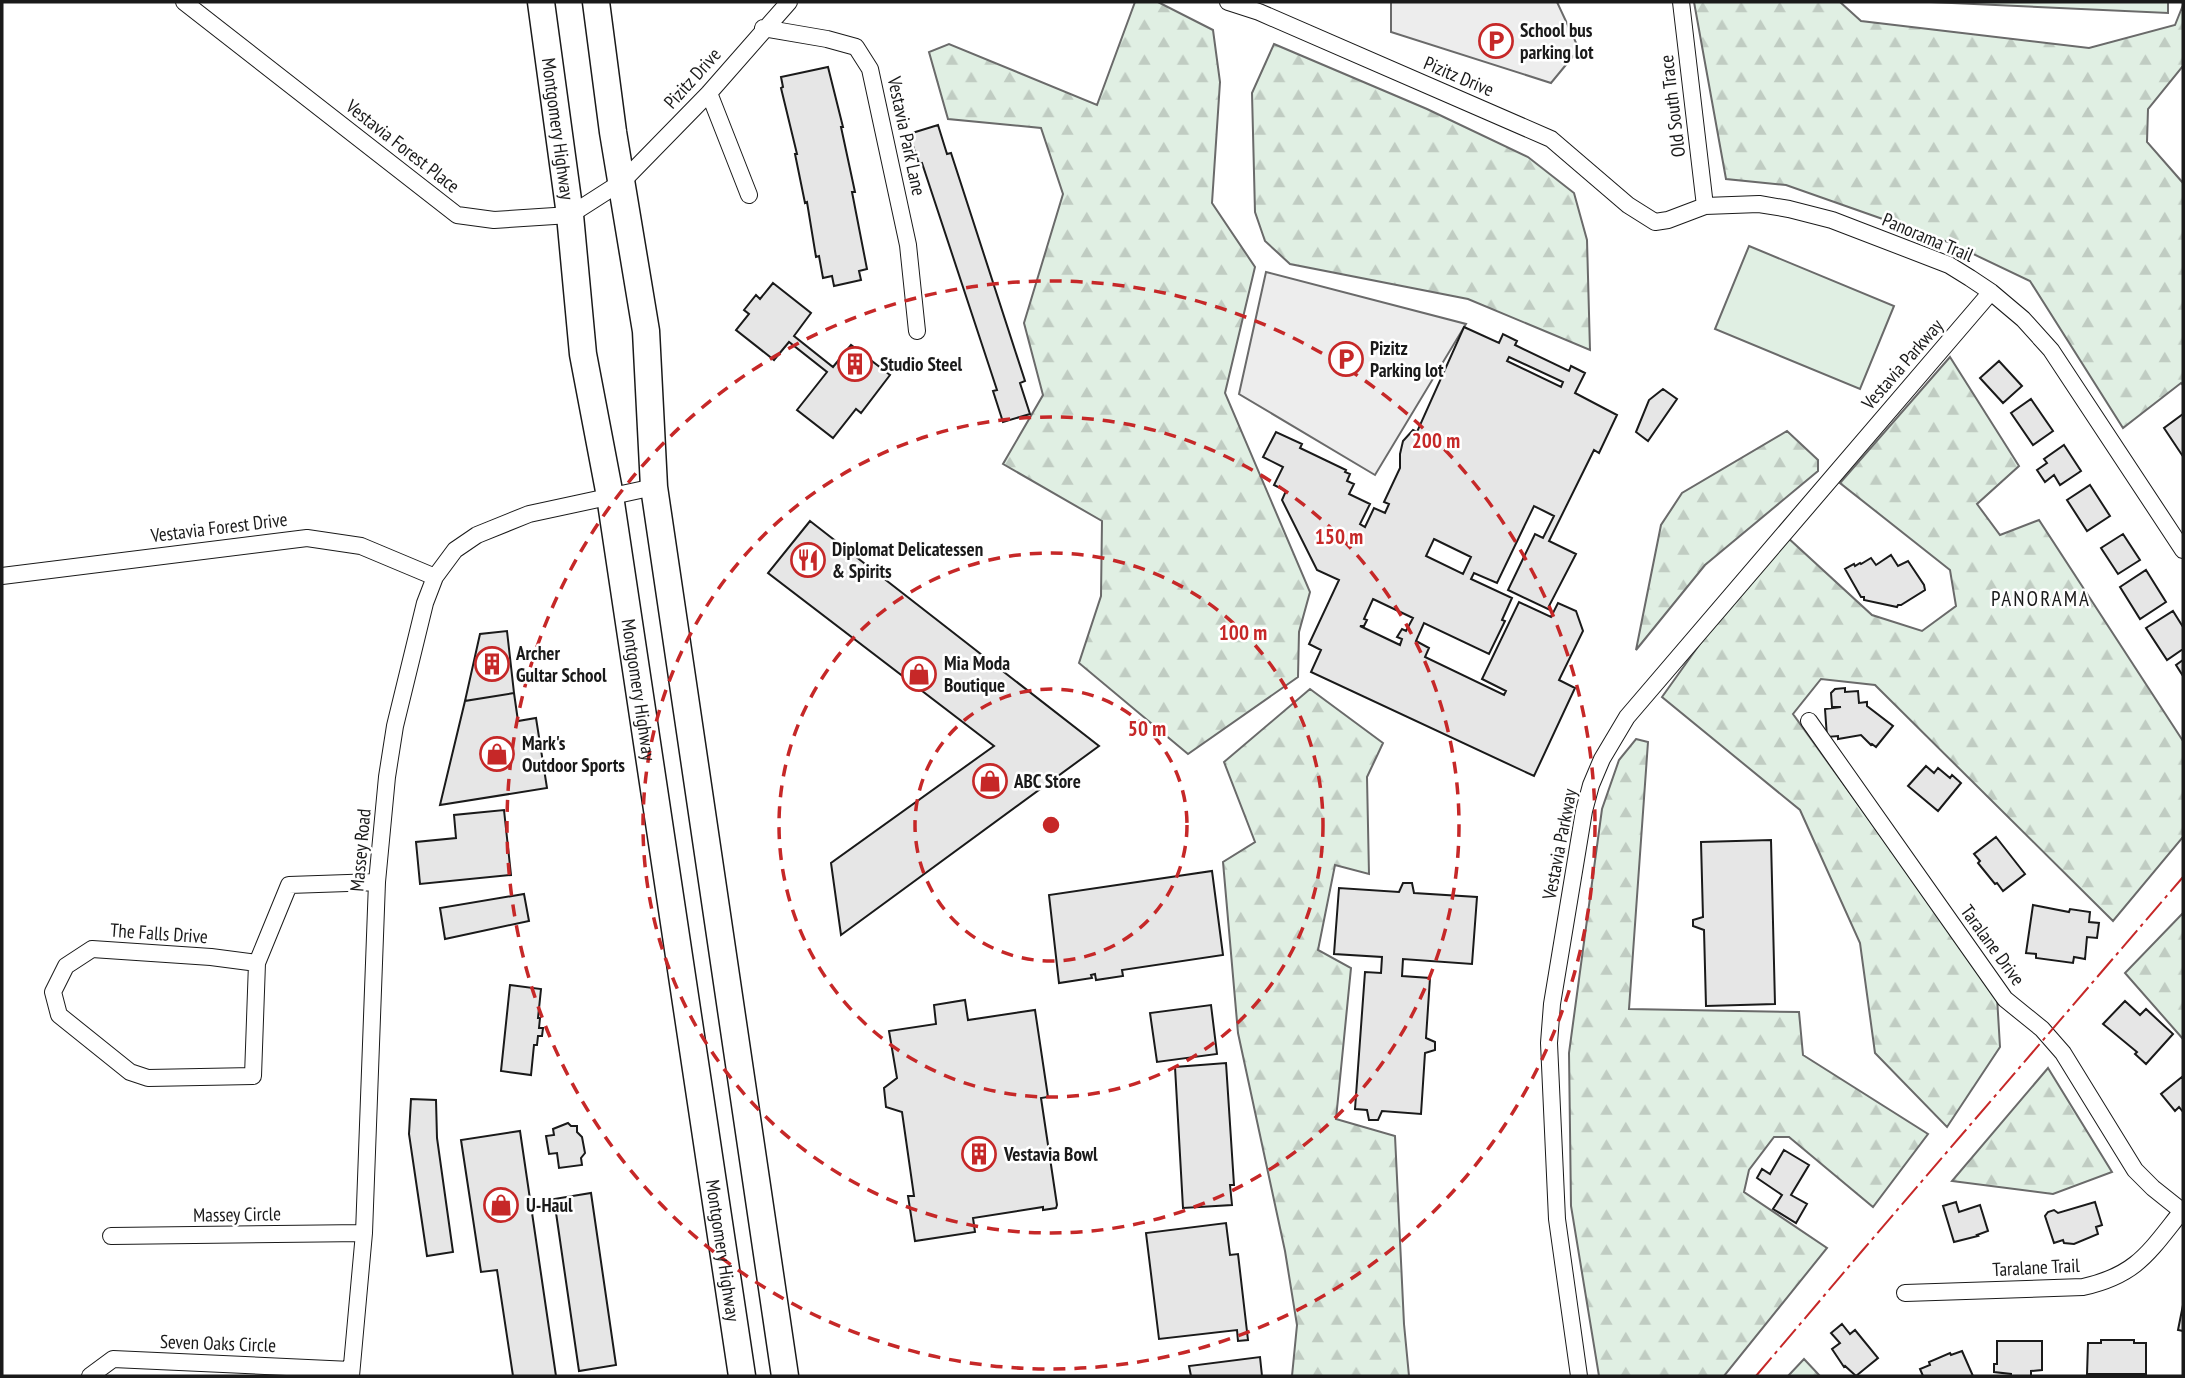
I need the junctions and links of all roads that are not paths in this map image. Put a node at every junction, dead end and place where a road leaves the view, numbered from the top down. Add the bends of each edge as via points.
1 (184, 2) edge
2 (541, 2) edge
3 (596, 2) edge
4 (789, 2) edge
5 (1228, 2) edge
6 (1681, 2) edge
7 (1261, 7) edge
8 (763, 28) junction
9 (709, 93) junction
10 (623, 181) junction
11 (749, 195) dead end
12 (1705, 206) junction
13 (570, 215) junction
14 (1655, 222) joint
15 (1992, 292) junction
16 (917, 331) dead end
17 (654, 487) junction
18 (610, 496) junction
19 (2183, 550) edge
20 (2, 576) edge
21 (435, 577) junction
22 (1809, 721) dead end
23 (377, 882) junction
24 (257, 963) junction
25 (2183, 1211) edge
26 (364, 1233) junction
27 (111, 1236) dead end
28 (1905, 1293) dead end
29 (351, 1373) edge
30 (90, 1376) edge
31 (742, 1376) edge
32 (785, 1376) edge
33 (1579, 1376) edge

1 - 13 street, Vestavia Forest Place via 457,215 494,220
2 - 13 main road, Montgomery Highway
3 - 10 main road
4 - 8 street, Pizitz Drive
5 - 7 street, Pizitz Drive
6 - 12 street, Old South Trace
7 - 14 street, Pizitz Drive via 1551,139 1628,205
8 - 9 street, Pizitz Drive
8 - 16 street, Vestavia Park Lane via 856,47 870,69 908,245
9 - 10 street, Pizitz Drive
9 - 11 street
10 - 13 street, Vestavia Forest Place
10 - 17 main road via 646,331
12 - 14 street, Panorama Trail
12 - 15 street, Panorama Trail via 1759,204 1832,220 1949,265
13 - 18 main road, Montgomery Highway via 583,354
15 - 19 street, Panorama Trail via 2051,350
15 - 33 street, Vestavia Parkway via 1627,717 1591,785 1570,889 1549,1043 1557,1219
17 - 18 street, Massey Road
17 - 32 main road
18 - 21 street, Massey Road via 529,514 477,535 455,550
18 - 31 main road, Montgomery Highway
20 - 21 street, Vestavia Forest Drive via 307,538 361,546
21 - 23 street, Massey Road via 395,726
22 - 25 street, Taralane Drive via 2005,999 2063,1053 2135,1170
23 - 24 street, The Falls Drive via 289,885
23 - 26 street, Massey Road
24 - 24 street, The Falls Drive via 92,949 66,966 53,992 59,1015 130,1072 148,1079 253,1076
25 - 28 street, Taralane Trail via 2130,1270 2103,1282 2083,1287
26 - 27 street, Massey Circle
26 - 29 street, Massey Road
29 - 30 street, Seven Oaks Circle via 113,1359

